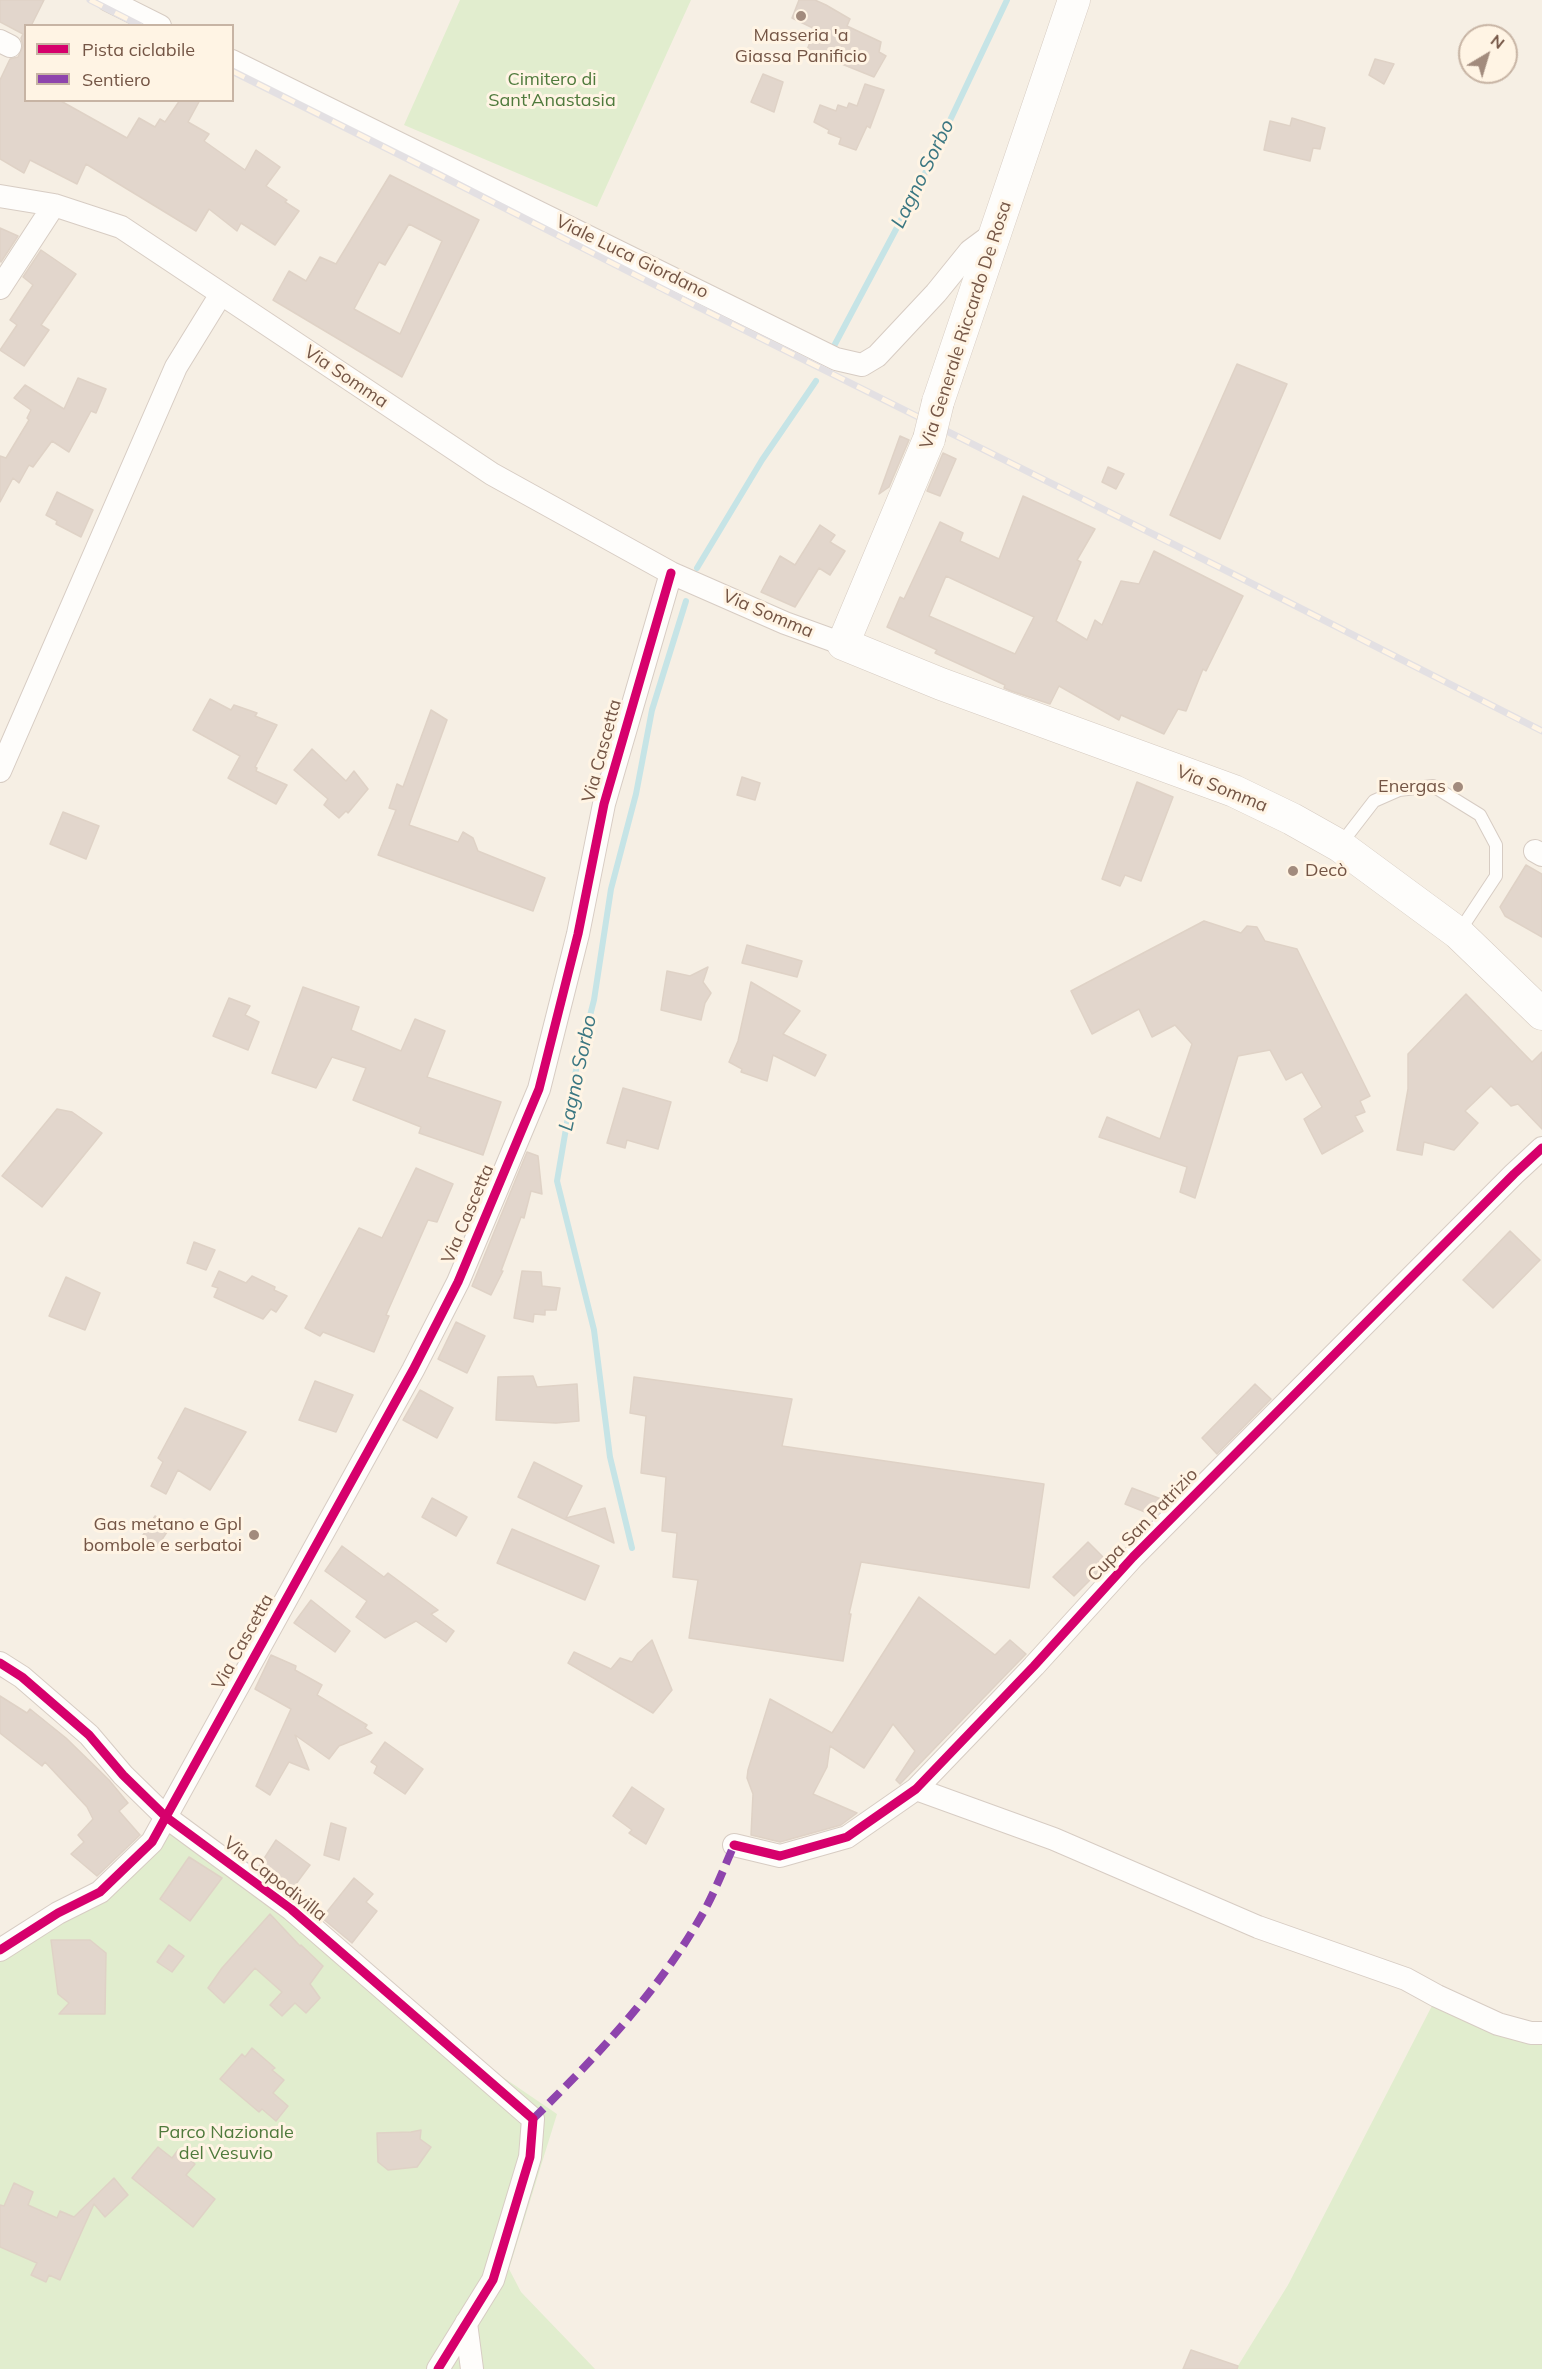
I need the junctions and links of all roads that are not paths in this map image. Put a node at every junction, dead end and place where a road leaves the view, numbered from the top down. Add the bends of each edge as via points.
1 (108, 0) edge
2 (1074, 0) edge
3 (156, 24) edge
4 (234, 62) edge
5 (0, 196) edge
6 (54, 205) junction
7 (997, 231) junction
8 (0, 288) edge
9 (222, 294) junction
10 (671, 573) junction
11 (843, 644) junction
12 (0, 771) edge
13 (1340, 846) junction
14 (1458, 933) junction
15 (1542, 1014) edge
16 (1542, 1148) edge
17 (0, 1663) edge
18 (916, 1790) junction
19 (166, 1816) junction
20 (734, 1845) dead end
21 (0, 1950) edge
22 (1542, 2033) edge
23 (466, 2323) junction
24 (438, 2369) edge
25 (472, 2369) edge

1 - 3 street
2 - 7 main road, Via Generale Riccardo De Rosa
4 - 7 street, Viale Luca Giordano via 836,359 862,365 877,356 970,250
5 - 6 street, Via Somma
6 - 8 street
6 - 9 street, Via Somma via 121,227
7 - 11 main road, Via Generale Riccardo De Rosa, bridge via 929,439
9 - 10 street, Via Somma via 492,474
9 - 12 street via 176,367
10 - 11 street, Via Somma
10 - 19 street, Via Cascetta via 604,804 578,934 539,1089 448,1302
11 - 13 main road, Via Somma via 1234,791
13 - 14 main road, Via Somma
13 - 14 lane via 1374,801 1399,790 1434,786 1480,815 1496,845 1496,876
14 - 15 main road, Via Somma
16 - 18 street, Cupa San Patrizio via 1133,1557
17 - 19 street, Via Capodivilla via 89,1735
18 - 20 street, Cupa San Patrizio via 847,1837 780,1856
18 - 22 street via 1054,1839 1258,1927 1406,1979 1498,2024
19 - 21 street, Via Cascetta via 153,1842 100,1892
19 - 23 street, Via Capodivilla via 291,1910 532,2119 530,2157 493,2280
23 - 24 street
23 - 25 street

